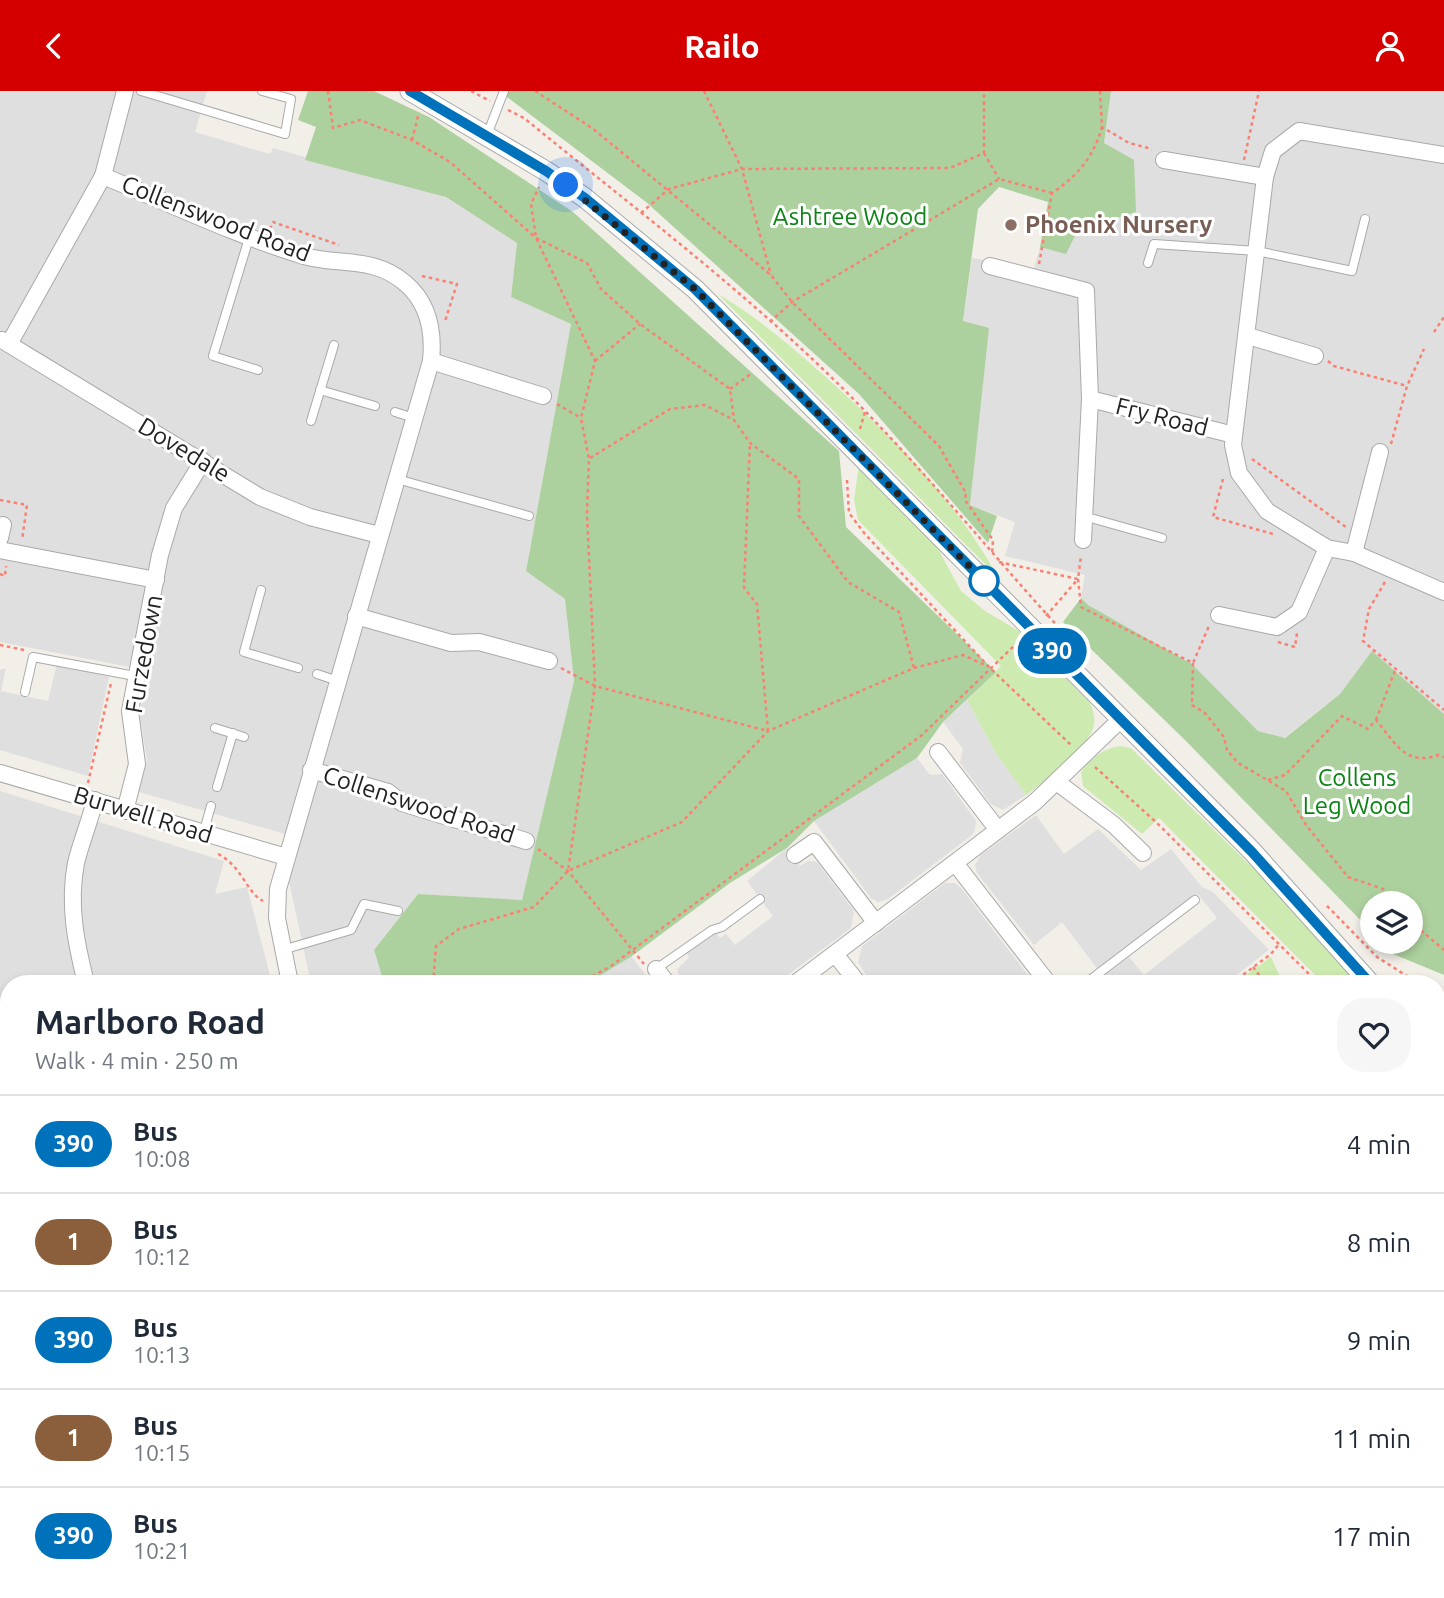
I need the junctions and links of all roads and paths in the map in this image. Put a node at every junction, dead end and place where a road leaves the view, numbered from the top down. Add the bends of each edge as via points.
1 (124, 91) edge
2 (141, 91) edge
3 (262, 91) edge
4 (328, 91) edge
5 (503, 91) edge
6 (535, 91) edge
7 (704, 91) edge
8 (984, 91) edge
9 (1100, 91) edge
10 (1259, 91) edge
11 (416, 95) edge
12 (1102, 127) junction
13 (487, 135) junction
14 (412, 140) junction
15 (984, 153) junction
16 (1444, 155) edge
17 (1164, 160) joint
18 (743, 169) junction
19 (546, 171) junction
20 (1241, 173) junction
21 (103, 176) junction
22 (1265, 177) junction
23 (999, 179) junction
24 (669, 188) junction
25 (1052, 193) junction
26 (641, 212) dead end
27 (1364, 219) dead end
28 (257, 238) junction
29 (536, 238) junction
30 (345, 246) dead end
31 (1257, 251) junction
32 (1148, 263) dead end
33 (990, 267) dead end
34 (771, 275) junction
35 (1037, 276) junction
36 (792, 302) junction
37 (1444, 317) edge
38 (770, 321) dead end
39 (640, 324) junction
40 (1434, 332) dead end
41 (1248, 336) junction
42 (5, 342) edge
43 (334, 345) dead end
44 (1424, 349) dead end
45 (1315, 356) joint
46 (431, 361) junction
47 (595, 362) junction
48 (769, 362) junction
49 (258, 370) dead end
50 (1408, 386) junction
51 (730, 389) junction
52 (320, 390) junction
53 (543, 396) joint
54 (1090, 399) junction
55 (375, 406) dead end
56 (395, 412) dead end
57 (866, 412) dead end
58 (414, 418) junction
59 (582, 418) junction
60 (734, 419) junction
61 (311, 421) dead end
62 (860, 429) dead end
63 (1234, 435) junction
64 (750, 443) junction
65 (1380, 451) joint
66 (589, 459) junction
67 (203, 461) junction
68 (395, 479) junction
69 (847, 480) dead end
70 (0, 500) edge
71 (529, 516) dead end
72 (1087, 517) junction
73 (379, 535) junction
74 (1162, 538) dead end
75 (1083, 540) joint
76 (1326, 548) junction
77 (0, 551) edge
78 (1354, 553) junction
79 (19, 554) junction
80 (992, 555) dead end
81 (999, 562) dead end
82 (1392, 570) junction
83 (1078, 579) junction
84 (156, 580) junction
85 (261, 590) dead end
86 (1444, 592) edge
87 (1219, 615) joint
88 (356, 617) junction
89 (0, 645) edge
90 (33, 657) junction
91 (549, 661) joint
92 (1193, 663) junction
93 (298, 668) dead end
94 (989, 668) junction
95 (1396, 668) junction
96 (914, 669) junction
97 (113, 673) junction
98 (317, 674) dead end
99 (135, 676) junction
100 (338, 681) junction
101 (595, 686) junction
102 (25, 692) dead end
103 (1444, 710) edge
104 (1121, 720) junction
105 (1376, 720) junction
106 (215, 728) dead end
107 (768, 731) junction
108 (233, 733) junction
109 (244, 737) dead end
110 (939, 752) dead end
111 (1083, 757) junction
112 (1444, 757) edge
113 (311, 769) junction
114 (0, 773) edge
115 (1268, 780) junction
116 (1058, 783) junction
117 (217, 787) dead end
118 (90, 798) junction
119 (211, 806) dead end
120 (125, 811) junction
121 (998, 830) junction
122 (203, 834) junction
123 (526, 841) joint
124 (213, 852) dead end
125 (1143, 853) dead end
126 (795, 855) dead end
127 (285, 857) junction
128 (955, 863) junction
129 (568, 871) junction
130 (1384, 891) edge
131 (760, 899) dead end
132 (1195, 900) dead end
133 (277, 907) junction
134 (398, 911) dead end
135 (876, 923) junction
136 (1423, 932) edge
137 (1279, 944) junction
138 (1444, 949) edge
139 (282, 950) junction
140 (631, 951) junction
141 (835, 954) junction
142 (1253, 967) junction
143 (656, 969) joint
144 (84, 975) edge
145 (288, 975) edge
146 (433, 975) edge
147 (593, 975) edge
148 (661, 975) edge
149 (807, 975) edge
150 (852, 975) edge
151 (1042, 975) edge
152 (1097, 975) edge
153 (1242, 975) edge
154 (1259, 975) edge
155 (1310, 975) edge
156 (1363, 975) edge

1 - 21 street, Collenswood Road
2 - 3 lane via 285,134 291,99
4 - 14 path via 333,128 360,120
5 - 13 lane
6 - 24 path
7 - 18 path
8 - 15 path
9 - 12 path
10 - 20 path
11 - 13 street
11 - 14 path
12 - 17 path via 1129,143 1157,150
12 - 25 path via 1090,158
13 - 19 street
14 - 29 path via 450,162
15 - 18 path via 950,168
15 - 23 path
16 - 22 street via 1299,131 1273,152
17 - 20 street
18 - 24 path
18 - 34 path
19 - 29 path via 531,204
19 - 48 street via 695,289
20 - 22 street
21 - 28 street, Collenswood Road
21 - 42 street, Collenswood Road
22 - 31 street
23 - 25 path
23 - 36 path
24 - 26 path
24 - 34 path
25 - 35 path
27 - 31 lane via 1352,271
28 - 30 path via 273,222
28 - 46 street, Collenswood Road via 315,258 379,266 404,281 429,317
28 - 49 lane via 213,356
29 - 39 path via 587,263 601,289
29 - 47 path
31 - 32 lane via 1154,244
31 - 41 street
33 - 35 street, Fry Road
34 - 36 path
35 - 54 street, Fry Road via 1086,291
36 - 38 path
36 - 80 path via 939,446 966,493 965,500 993,540
37 - 40 path
39 - 47 path
39 - 51 path
41 - 45 street
41 - 63 street
42 - 67 street, Dovedale
43 - 52 lane
44 - 50 path
45 - 50 path via 1334,366
46 - 53 street
46 - 58 street, Collenswood Road
47 - 59 path
48 - 51 path
48 - 104 street
50 - 65 path via 1391,445
51 - 60 path
52 - 55 lane
52 - 61 lane
53 - 59 path
54 - 63 street, Fry Road
54 - 72 street, Fry Road
56 - 58 lane
57 - 62 path
58 - 68 street, Collenswood Road
59 - 66 path
60 - 64 path
60 - 66 path via 705,405 670,409
63 - 76 street via 1239,473 1267,511
64 - 96 path via 799,479 799,516 848,582 899,612
64 - 107 path via 744,588 757,604
65 - 78 street
66 - 101 path
67 - 73 street, Dovedale via 279,505
67 - 84 street, Furzedown via 174,508
68 - 71 lane
68 - 73 street, Collenswood Road
69 - 94 path via 849,513
70 - 79 path via 27,505
72 - 74 lane
72 - 75 street, Fry Road
73 - 88 street, Collenswood Road
75 - 83 path
76 - 78 street
76 - 87 street via 1299,613 1276,627
77 - 79 street, Furzedown
78 - 82 street
79 - 84 street, Furzedown
81 - 83 path
82 - 86 street
82 - 95 path via 1369,609 1363,641
83 - 92 path via 1081,607
84 - 99 street, Furzedown
85 - 93 lane via 244,652
87 - 92 path
88 - 91 street via 452,643 479,642
88 - 100 street, Collenswood Road
89 - 90 path via 24,650
90 - 97 lane
90 - 102 lane
91 - 101 path
92 - 115 path via 1192,705 1205,713 1238,763
94 - 96 path via 963,655
94 - 111 path
94 - 140 path via 922,735
95 - 103 path
95 - 105 path
96 - 107 path
97 - 99 lane
97 - 118 path
98 - 100 lane
99 - 120 street, Furzedown via 130,711 137,764
100 - 113 street, Collenswood Road
101 - 107 path
101 - 129 path
104 - 111 street
104 - 156 street via 1252,852
105 - 112 path via 1406,755 1422,760
105 - 115 path via 1368,729 1342,716 1285,775
106 - 108 lane
107 - 129 path via 682,823
108 - 109 lane
108 - 117 lane
110 - 121 street
111 - 116 street
111 - 137 path
113 - 123 street, Collenswood Road
113 - 127 street, Collenswood Road
114 - 118 street, Burwell Road
115 - 130 path via 1286,791 1306,825 1348,877
116 - 121 street
116 - 125 street
118 - 120 street, Burwell Road
118 - 144 street via 74,878 73,919
119 - 122 lane
120 - 122 street, Burwell Road
121 - 128 street
122 - 127 street, Burwell Road
123 - 129 path
124 - 133 path via 236,866 255,896
126 - 135 street via 814,842
127 - 133 street, Collenswood Road
128 - 135 street
128 - 151 street
129 - 140 path
129 - 146 path via 534,907 459,929 436,946
131 - 143 lane
132 - 152 lane
133 - 139 street, Collenswood Road
134 - 139 lane via 364,904 351,930
135 - 141 street
136 - 138 path
137 - 142 path
137 - 155 path
139 - 145 street, Collenswood Road
140 - 147 path
141 - 149 street
141 - 150 street
142 - 153 path
142 - 154 path
143 - 148 street

